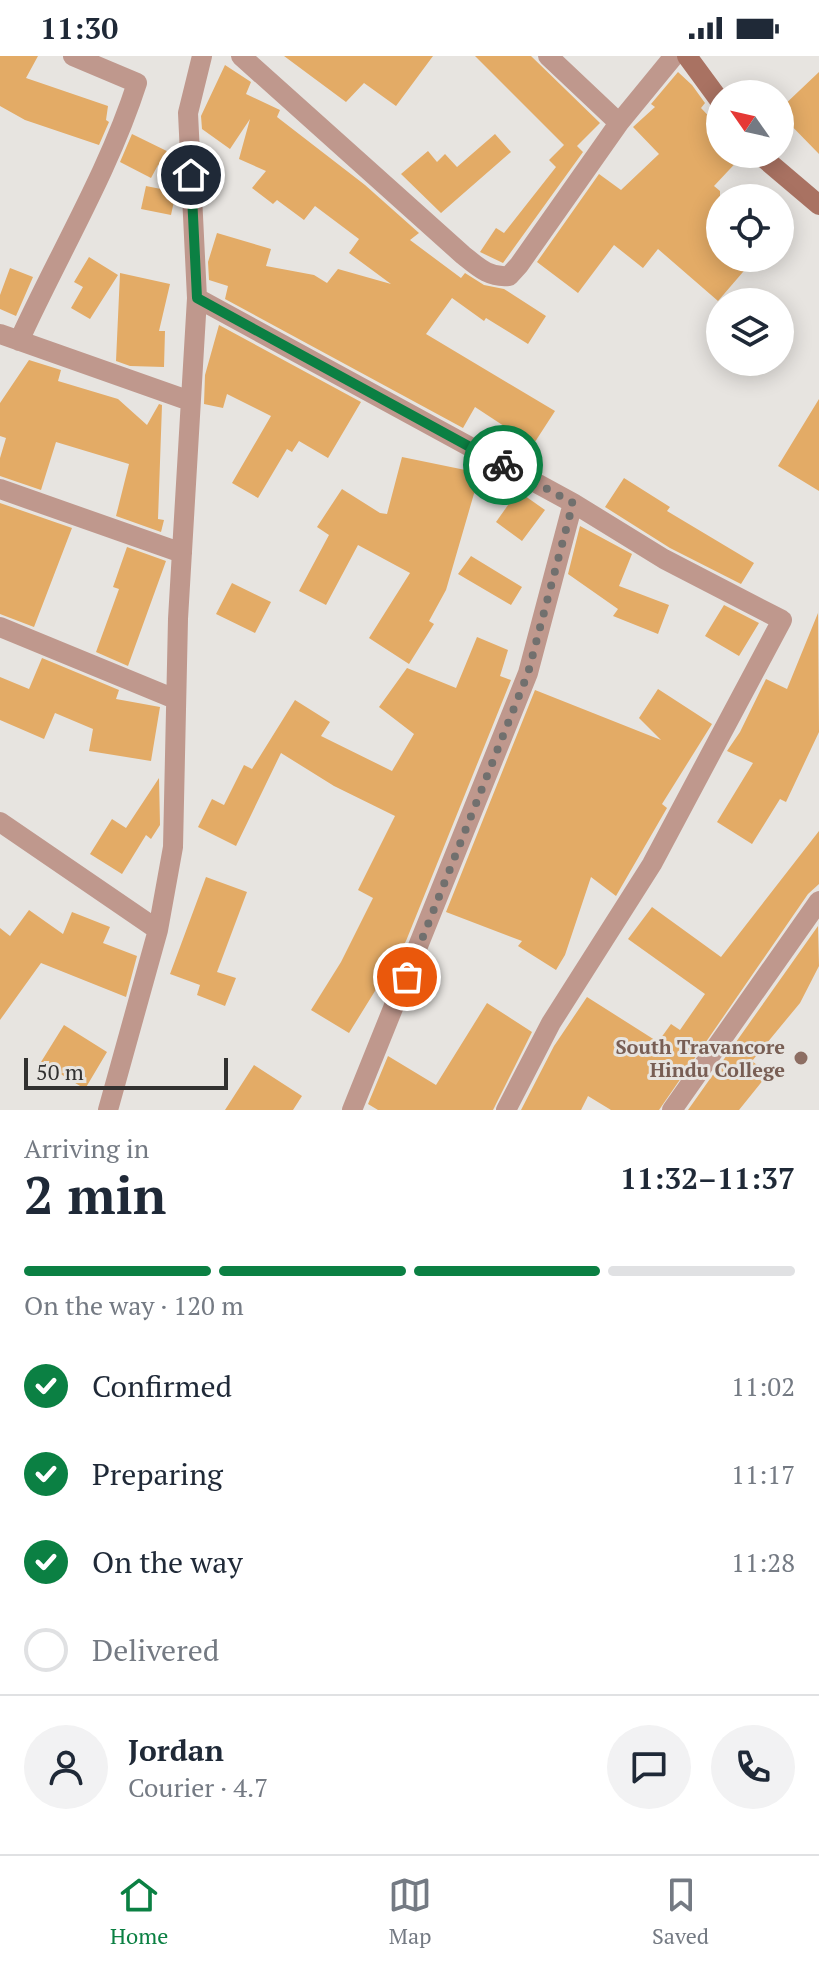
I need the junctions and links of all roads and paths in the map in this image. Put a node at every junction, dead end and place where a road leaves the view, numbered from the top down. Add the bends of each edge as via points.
1 (73, 56) edge
2 (202, 56) edge
3 (241, 56) edge
4 (548, 56) edge
5 (674, 56) edge
6 (687, 56) edge
7 (706, 82) edge
8 (619, 123) junction
9 (775, 168) edge
10 (819, 205) edge
11 (197, 298) junction
12 (9, 338) edge
13 (190, 401) junction
14 (0, 489) edge
15 (573, 503) junction
16 (182, 553) junction
17 (0, 627) edge
18 (175, 699) junction
19 (0, 822) edge
20 (819, 901) edge
21 (158, 930) junction
22 (108, 1110) edge
23 (352, 1110) edge
24 (506, 1110) edge
25 (672, 1110) edge

1 - 12 street via 137,83 101,175
2 - 11 street via 188,113
3 - 8 street via 463,255 497,277 509,276 519,265
4 - 8 street
5 - 8 street
6 - 7 main road
9 - 10 main road
11 - 13 street
11 - 15 street
12 - 13 street
13 - 16 street
14 - 16 street
15 - 23 street via 528,673
15 - 24 street via 664,559 782,620 652,864 551,1023
16 - 18 street
17 - 18 street
18 - 21 street via 173,847
19 - 21 street
20 - 25 street
21 - 22 street

